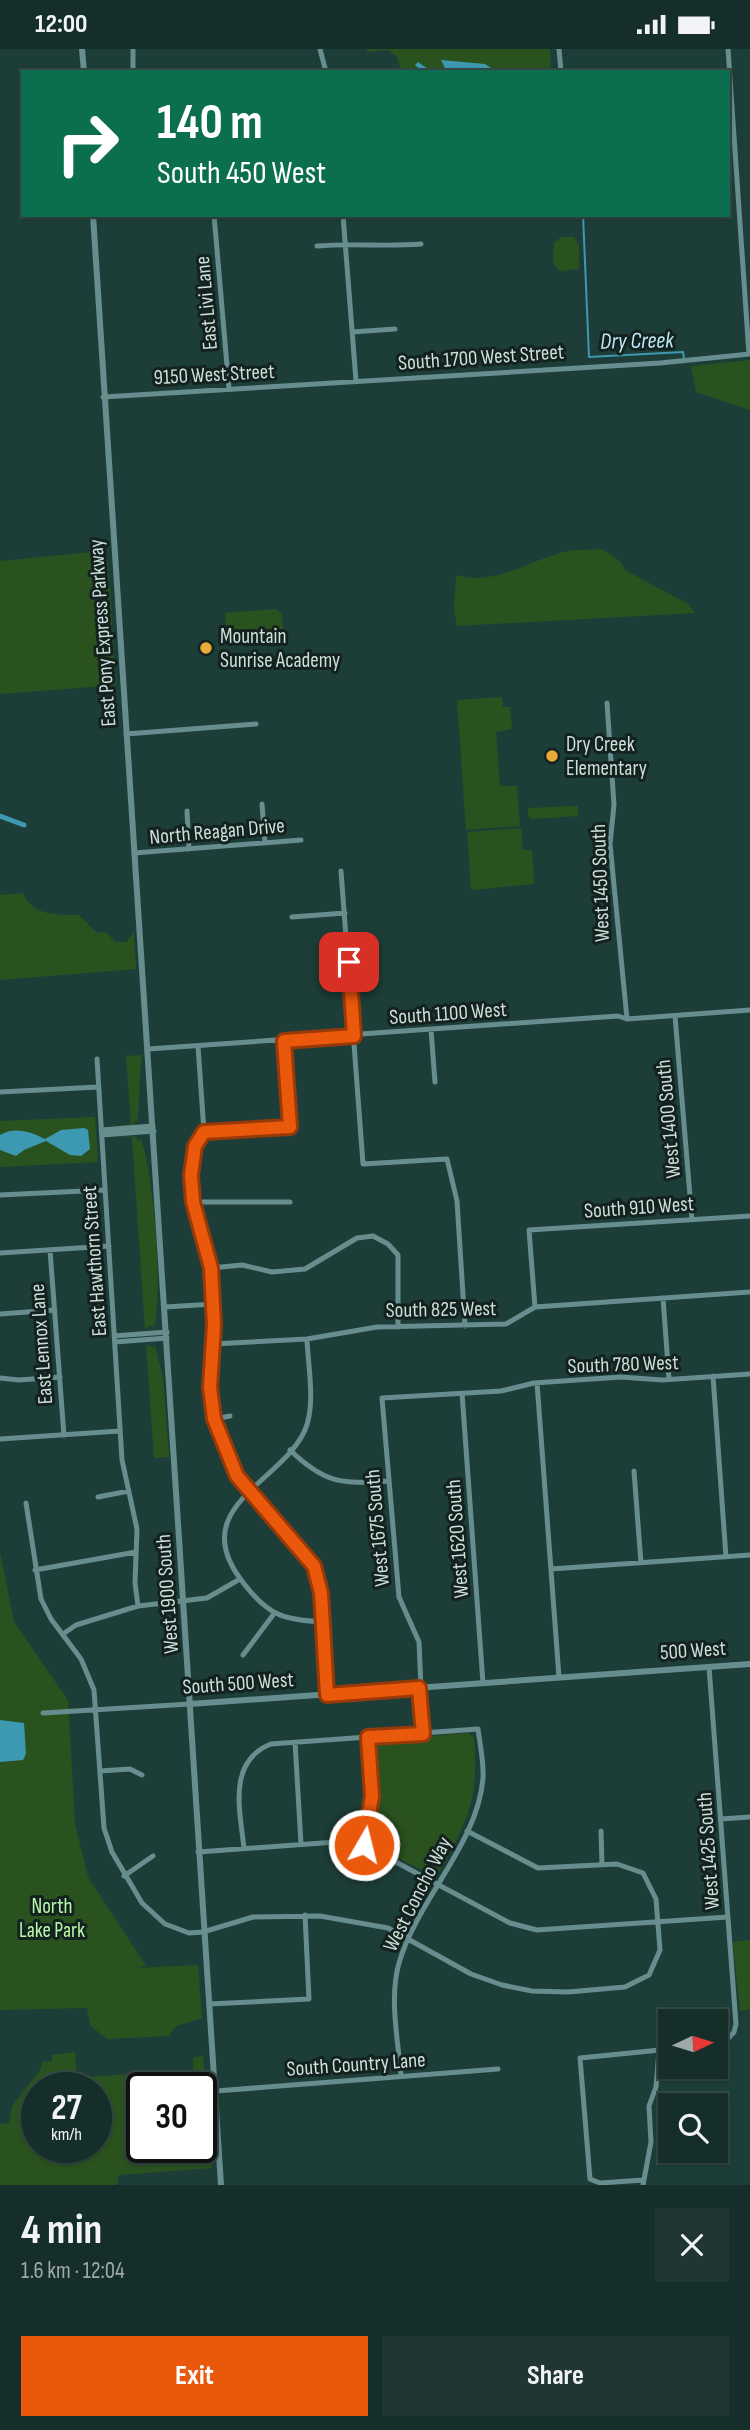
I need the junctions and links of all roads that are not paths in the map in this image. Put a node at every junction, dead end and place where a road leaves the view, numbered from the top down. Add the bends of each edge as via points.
1 (82, 49) edge
2 (133, 49) edge
3 (320, 49) edge
4 (559, 49) edge
5 (728, 49) edge
6 (84, 70) edge
7 (133, 70) edge
8 (325, 70) edge
9 (561, 70) edge
10 (729, 70) edge
11 (730, 116) edge
12 (731, 154) edge
13 (730, 190) edge
14 (737, 190) junction
15 (93, 217) edge
16 (214, 217) edge
17 (343, 217) edge
18 (345, 244) junction
19 (421, 244) dead end
20 (317, 246) dead end
21 (395, 329) dead end
22 (352, 332) junction
23 (749, 354) edge
24 (356, 381) junction
25 (326, 383) joint
26 (229, 389) junction
27 (103, 397) junction
28 (607, 703) dead end
29 (256, 724) dead end
30 (126, 734) junction
31 (262, 804) dead end
32 (187, 811) dead end
33 (301, 840) dead end
34 (265, 842) junction
35 (189, 849) junction
36 (135, 853) junction
37 (341, 871) dead end
38 (345, 913) junction
39 (292, 917) dead end
40 (750, 1010) edge
41 (675, 1016) junction
42 (627, 1019) junction
43 (431, 1031) junction
44 (354, 1036) junction
45 (284, 1041) junction
46 (198, 1047) junction
47 (148, 1049) junction
48 (97, 1059) dead end
49 (435, 1082) dead end
50 (99, 1087) junction
51 (0, 1092) edge
52 (154, 1128) junction
53 (204, 1132) junction
54 (101, 1133) junction
55 (105, 1190) junction
56 (0, 1195) edge
57 (193, 1202) junction
58 (290, 1202) dead end
59 (750, 1216) edge
60 (692, 1220) junction
61 (108, 1246) junction
62 (50, 1250) junction
63 (0, 1253) edge
64 (211, 1268) junction
65 (750, 1291) edge
66 (663, 1298) junction
67 (214, 1304) junction
68 (165, 1307) junction
69 (535, 1307) junction
70 (55, 1310) junction
71 (0, 1314) edge
72 (465, 1326) junction
73 (398, 1327) junction
74 (168, 1335) junction
75 (114, 1339) junction
76 (307, 1339) junction
77 (213, 1344) junction
78 (750, 1374) edge
79 (713, 1376) junction
80 (60, 1377) junction
81 (0, 1378) edge
82 (669, 1379) junction
83 (537, 1383) junction
84 (462, 1393) junction
85 (382, 1398) joint
86 (230, 1416) dead end
87 (214, 1419) junction
88 (120, 1431) junction
89 (64, 1436) junction
90 (0, 1439) edge
91 (290, 1450) junction
92 (634, 1471) dead end
93 (388, 1481) junction
94 (248, 1490) junction
95 (129, 1491) junction
96 (98, 1497) dead end
97 (26, 1503) dead end
98 (136, 1552) junction
99 (750, 1555) edge
100 (726, 1557) junction
101 (641, 1563) junction
102 (551, 1569) junction
103 (35, 1570) junction
104 (240, 1579) junction
105 (185, 1600) junction
106 (138, 1607) junction
107 (273, 1615) junction
108 (323, 1622) junction
109 (63, 1634) junction
110 (243, 1655) dead end
111 (750, 1664) edge
112 (709, 1667) junction
113 (559, 1677) junction
114 (483, 1683) junction
115 (419, 1688) junction
116 (327, 1695) junction
117 (190, 1704) junction
118 (96, 1709) junction
119 (43, 1713) dead end
120 (423, 1734) junction
121 (368, 1737) junction
122 (295, 1742) junction
123 (100, 1771) junction
124 (142, 1775) dead end
125 (750, 1817) edge
126 (721, 1819) junction
127 (467, 1831) junction
128 (601, 1831) dead end
129 (301, 1845) junction
130 (364, 1845) junction
131 (244, 1849) junction
132 (198, 1852) junction
133 (153, 1856) dead end
134 (602, 1865) junction
135 (124, 1877) junction
136 (436, 1885) junction
137 (305, 1916) junction
138 (729, 1917) junction
139 (658, 1923) junction
140 (203, 1932) junction
141 (410, 1940) junction
142 (209, 2004) junction
143 (728, 2039) edge
144 (658, 2050) edge
145 (658, 2062) edge
146 (498, 2069) dead end
147 (214, 2072) edge
148 (401, 2075) junction
149 (217, 2091) edge
150 (217, 2106) edge
151 (643, 2182) edge
152 (222, 2185) edge

1 - 6 street
2 - 7 street
3 - 8 street
4 - 9 street
5 - 10 street
11 - 12 street
12 - 14 street
13 - 14 street
14 - 23 street
15 - 27 street, East Pony Express Parkway
16 - 26 street, East Livi Lane
17 - 18 street
18 - 19 street
18 - 20 street
18 - 22 street
21 - 22 street
22 - 24 street
23 - 24 street, South 1700 West Street
24 - 25 street, South 1700 West Street
25 - 26 street, 9150 West Street
26 - 27 street, 9150 West Street
27 - 30 street, East Pony Express Parkway
28 - 42 street, West 1450 South via 614,805 610,844
29 - 30 street
30 - 36 street, East Pony Express Parkway
31 - 34 street
32 - 35 street
33 - 34 street, North Reagan Drive
34 - 35 street, North Reagan Drive
35 - 36 street, North Reagan Drive
36 - 47 street, East Pony Express Parkway
37 - 38 street
38 - 39 street
38 - 44 street
40 - 41 street, South 1100 West
41 - 42 street, South 1100 West
41 - 60 street, West 1400 South
42 - 43 street, South 1100 West via 618,1016
43 - 44 street, South 1100 West
43 - 49 street
44 - 45 street, South 1100 West
44 - 72 street via 363,1164 447,1160 457,1201
45 - 46 street, South 1100 West
45 - 53 street via 290,1127
46 - 47 street, South 1100 West
46 - 53 street
47 - 52 street, West 1900 South
48 - 50 street, East Hawthorn Street
50 - 51 street
50 - 54 street, East Hawthorn Street
52 - 54 street
52 - 68 street, West 1900 South
53 - 57 street via 191,1163
54 - 55 street, East Hawthorn Street
55 - 56 street
55 - 61 street, East Hawthorn Street
57 - 58 street
57 - 64 street
59 - 60 street, South 910 West
60 - 69 street, South 910 West via 529,1230
61 - 62 street
61 - 75 street, East Hawthorn Street
62 - 63 street
62 - 70 street, East Lennox Lane
64 - 67 street
64 - 73 street via 305,1269 357,1238 373,1236 398,1255
65 - 66 street, South 825 West
66 - 69 street, South 825 West
66 - 82 street
67 - 68 street
67 - 77 street
68 - 74 street, West 1900 South
69 - 72 street, South 825 West via 506,1324
70 - 71 street
70 - 80 street, East Lennox Lane
72 - 73 street, South 825 West
73 - 76 street, South 825 West
74 - 75 street
74 - 105 street, West 1900 South
75 - 88 street, East Hawthorn Street
76 - 77 street, South 825 West
76 - 91 street via 310,1407 305,1430
77 - 87 street via 210,1387
78 - 79 street, South 780 West
79 - 82 street, South 780 West
79 - 100 street
80 - 81 street
80 - 89 street, East Lennox Lane
82 - 83 street, South 780 West
83 - 84 street, South 780 West
83 - 102 street
84 - 85 street, South 780 West
84 - 114 street, West 1620 South
85 - 93 street, West 1675 South
86 - 87 street
87 - 94 street via 228,1459
88 - 89 street
88 - 95 street, East Hawthorn Street
89 - 90 street
91 - 93 street via 323,1477 349,1483
91 - 94 street
92 - 101 street
93 - 115 street, West 1675 South via 399,1597 419,1642
94 - 104 street via 226,1530 228,1555
94 - 108 street via 314,1566
95 - 96 street
95 - 98 street, East Hawthorn Street via 137,1529
97 - 103 street
98 - 103 street
98 - 106 street, East Hawthorn Street
99 - 100 street
100 - 101 street
101 - 102 street
102 - 113 street
103 - 109 street via 45,1609
104 - 105 street via 217,1595
104 - 107 street
105 - 106 street
105 - 117 street, West 1900 South
106 - 109 street via 76,1625
107 - 108 street
107 - 110 street
108 - 116 street
109 - 118 street via 81,1659 94,1690
111 - 112 street, 500 West
112 - 113 street, 500 West
112 - 126 street, West 1425 South
113 - 114 street, South 500 West
114 - 115 street, South 500 West
115 - 116 street, South 500 West
115 - 120 street, West 1675 South
116 - 117 street, South 500 West
117 - 118 street, South 500 West
117 - 132 street, West 1900 South
118 - 119 street, South 500 West
118 - 123 street
120 - 121 street
120 - 127 street, West Concho Way via 478,1729 483,1776
121 - 122 street
121 - 130 street via 372,1796
122 - 129 street
122 - 131 street via 271,1744 250,1756 242,1771 238,1790
123 - 124 street via 130,1769
123 - 135 street via 104,1828
125 - 126 street
126 - 138 street, West 1425 South
127 - 134 street via 538,1868
127 - 136 street, West Concho Way
128 - 134 street
129 - 130 street
129 - 131 street
130 - 136 street
131 - 132 street
132 - 140 street, West 1900 South
133 - 135 street
134 - 139 street via 631,1866 643,1873 656,1899
135 - 140 street via 142,1903 165,1924 189,1933
136 - 139 street via 523,1928 561,1931
136 - 141 street, West Concho Way
137 - 140 street via 253,1917
137 - 141 street via 376,1924
137 - 142 street via 309,1999
138 - 139 street
138 - 143 street, West 1425 South via 736,2024
139 - 141 street via 660,1951 649,1975 625,1987 532,1991 486,1980
140 - 142 street, West 1900 South
141 - 148 street, West Concho Way via 399,1961 395,1986
142 - 147 street, West 1900 South
144 - 151 street via 580,2058 590,2179
145 - 151 street via 649,2106 652,2142
146 - 148 street, South Country Lane
148 - 149 street, South Country Lane
150 - 152 street, West 1900 South

